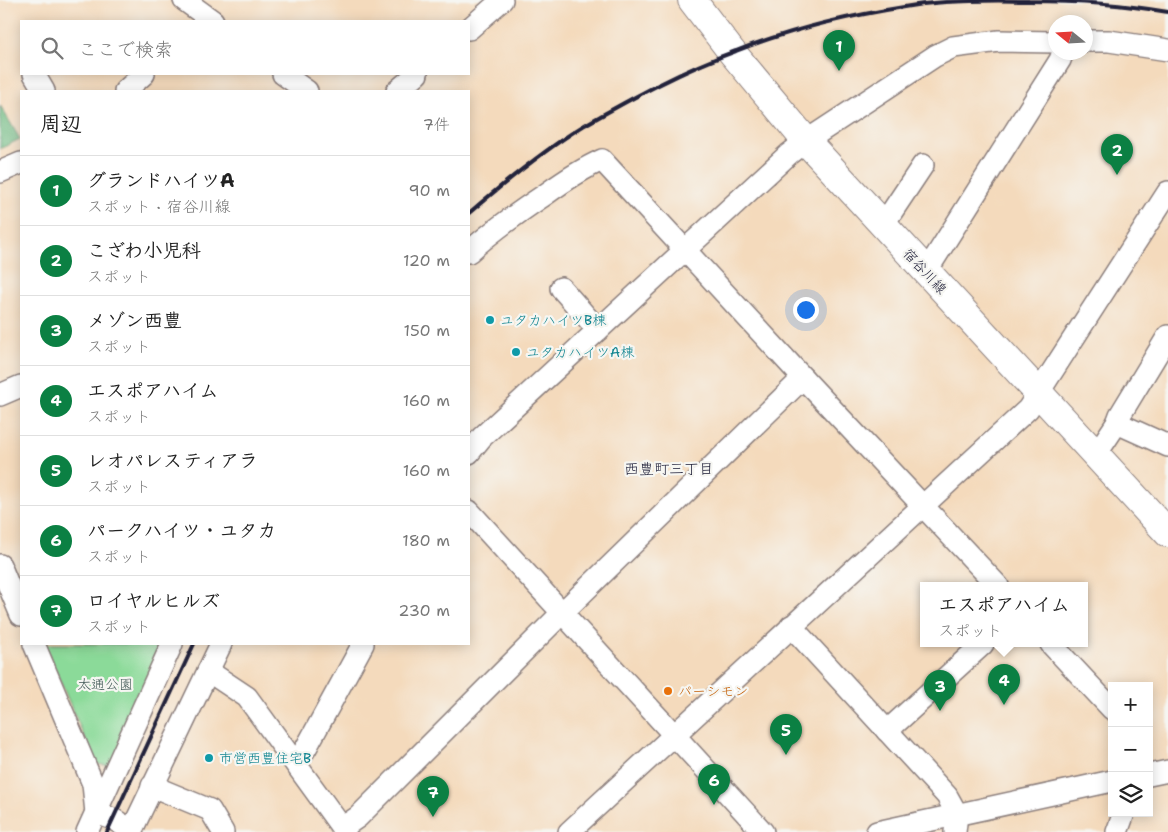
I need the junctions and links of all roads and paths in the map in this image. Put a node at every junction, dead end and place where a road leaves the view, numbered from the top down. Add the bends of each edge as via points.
1 (502, 0) edge
2 (692, 0) edge
3 (470, 28) edge
4 (1093, 41) edge
5 (1048, 42) edge
6 (1168, 50) edge
7 (1060, 60) edge
8 (35, 75) edge
9 (143, 75) edge
10 (284, 75) edge
11 (416, 75) edge
12 (43, 90) edge
13 (126, 90) edge
14 (306, 90) edge
15 (397, 90) edge
16 (806, 142) junction
17 (922, 165) dead end
18 (1168, 192) edge
19 (883, 225) junction
20 (686, 250) junction
21 (470, 251) edge
22 (926, 272) junction
23 (561, 288) dead end
24 (598, 330) junction
25 (1168, 336) edge
26 (803, 378) junction
27 (20, 386) edge
28 (1038, 393) junction
29 (0, 395) edge
30 (1117, 424) junction
31 (1166, 440) edge
32 (470, 452) edge
33 (1096, 456) junction
34 (923, 505) junction
35 (470, 512) edge
36 (1168, 533) edge
37 (0, 565) edge
38 (994, 582) edge
39 (14, 605) edge
40 (562, 613) junction
41 (791, 626) junction
42 (34, 645) edge
43 (172, 645) edge
44 (221, 645) edge
45 (362, 645) edge
46 (980, 647) edge
47 (1054, 647) edge
48 (208, 671) junction
49 (1108, 705) edge
50 (887, 731) junction
51 (674, 734) junction
52 (296, 764) junction
53 (1168, 770) edge
54 (1153, 774) edge
55 (1108, 782) edge
56 (152, 786) junction
57 (96, 812) junction
58 (1123, 817) edge
59 (956, 823) edge
60 (344, 830) edge
61 (87, 832) edge
62 (129, 832) edge
63 (223, 832) edge
64 (569, 832) edge
65 (763, 832) edge
66 (878, 832) edge
67 (1117, 832) edge

1 - 3 street
2 - 16 main road, 宿谷川線
4 - 6 street
5 - 16 street via 999,41 953,47
7 - 22 street
8 - 12 street
9 - 13 street
10 - 14 street
11 - 15 street
16 - 19 main road, 宿谷川線
16 - 20 street
17 - 19 street
18 - 28 street
19 - 22 main road, 宿谷川線
20 - 21 street via 602,160 586,167 515,215
20 - 24 street
20 - 26 street
22 - 28 main road, 宿谷川線
23 - 24 street
24 - 32 street
25 - 30 street
26 - 34 street
26 - 40 street
27 - 29 street
28 - 33 main road, 宿谷川線
28 - 34 street via 1028,409
30 - 31 street
30 - 33 street
33 - 36 main road, 宿谷川線
34 - 38 street
34 - 41 street
35 - 40 street
37 - 39 street
40 - 51 street
40 - 60 street
41 - 50 street
41 - 51 street
42 - 57 street via 93,784
43 - 57 street
44 - 48 street
45 - 52 street
46 - 50 street
47 - 49 street
48 - 52 street via 247,697
48 - 56 street
50 - 59 street via 947,796
51 - 64 street
51 - 65 street
52 - 60 street
53 - 54 street
55 - 59 street
56 - 62 street
56 - 63 street via 210,810
57 - 61 street
57 - 62 street via 114,819
58 - 67 street
59 - 66 street

